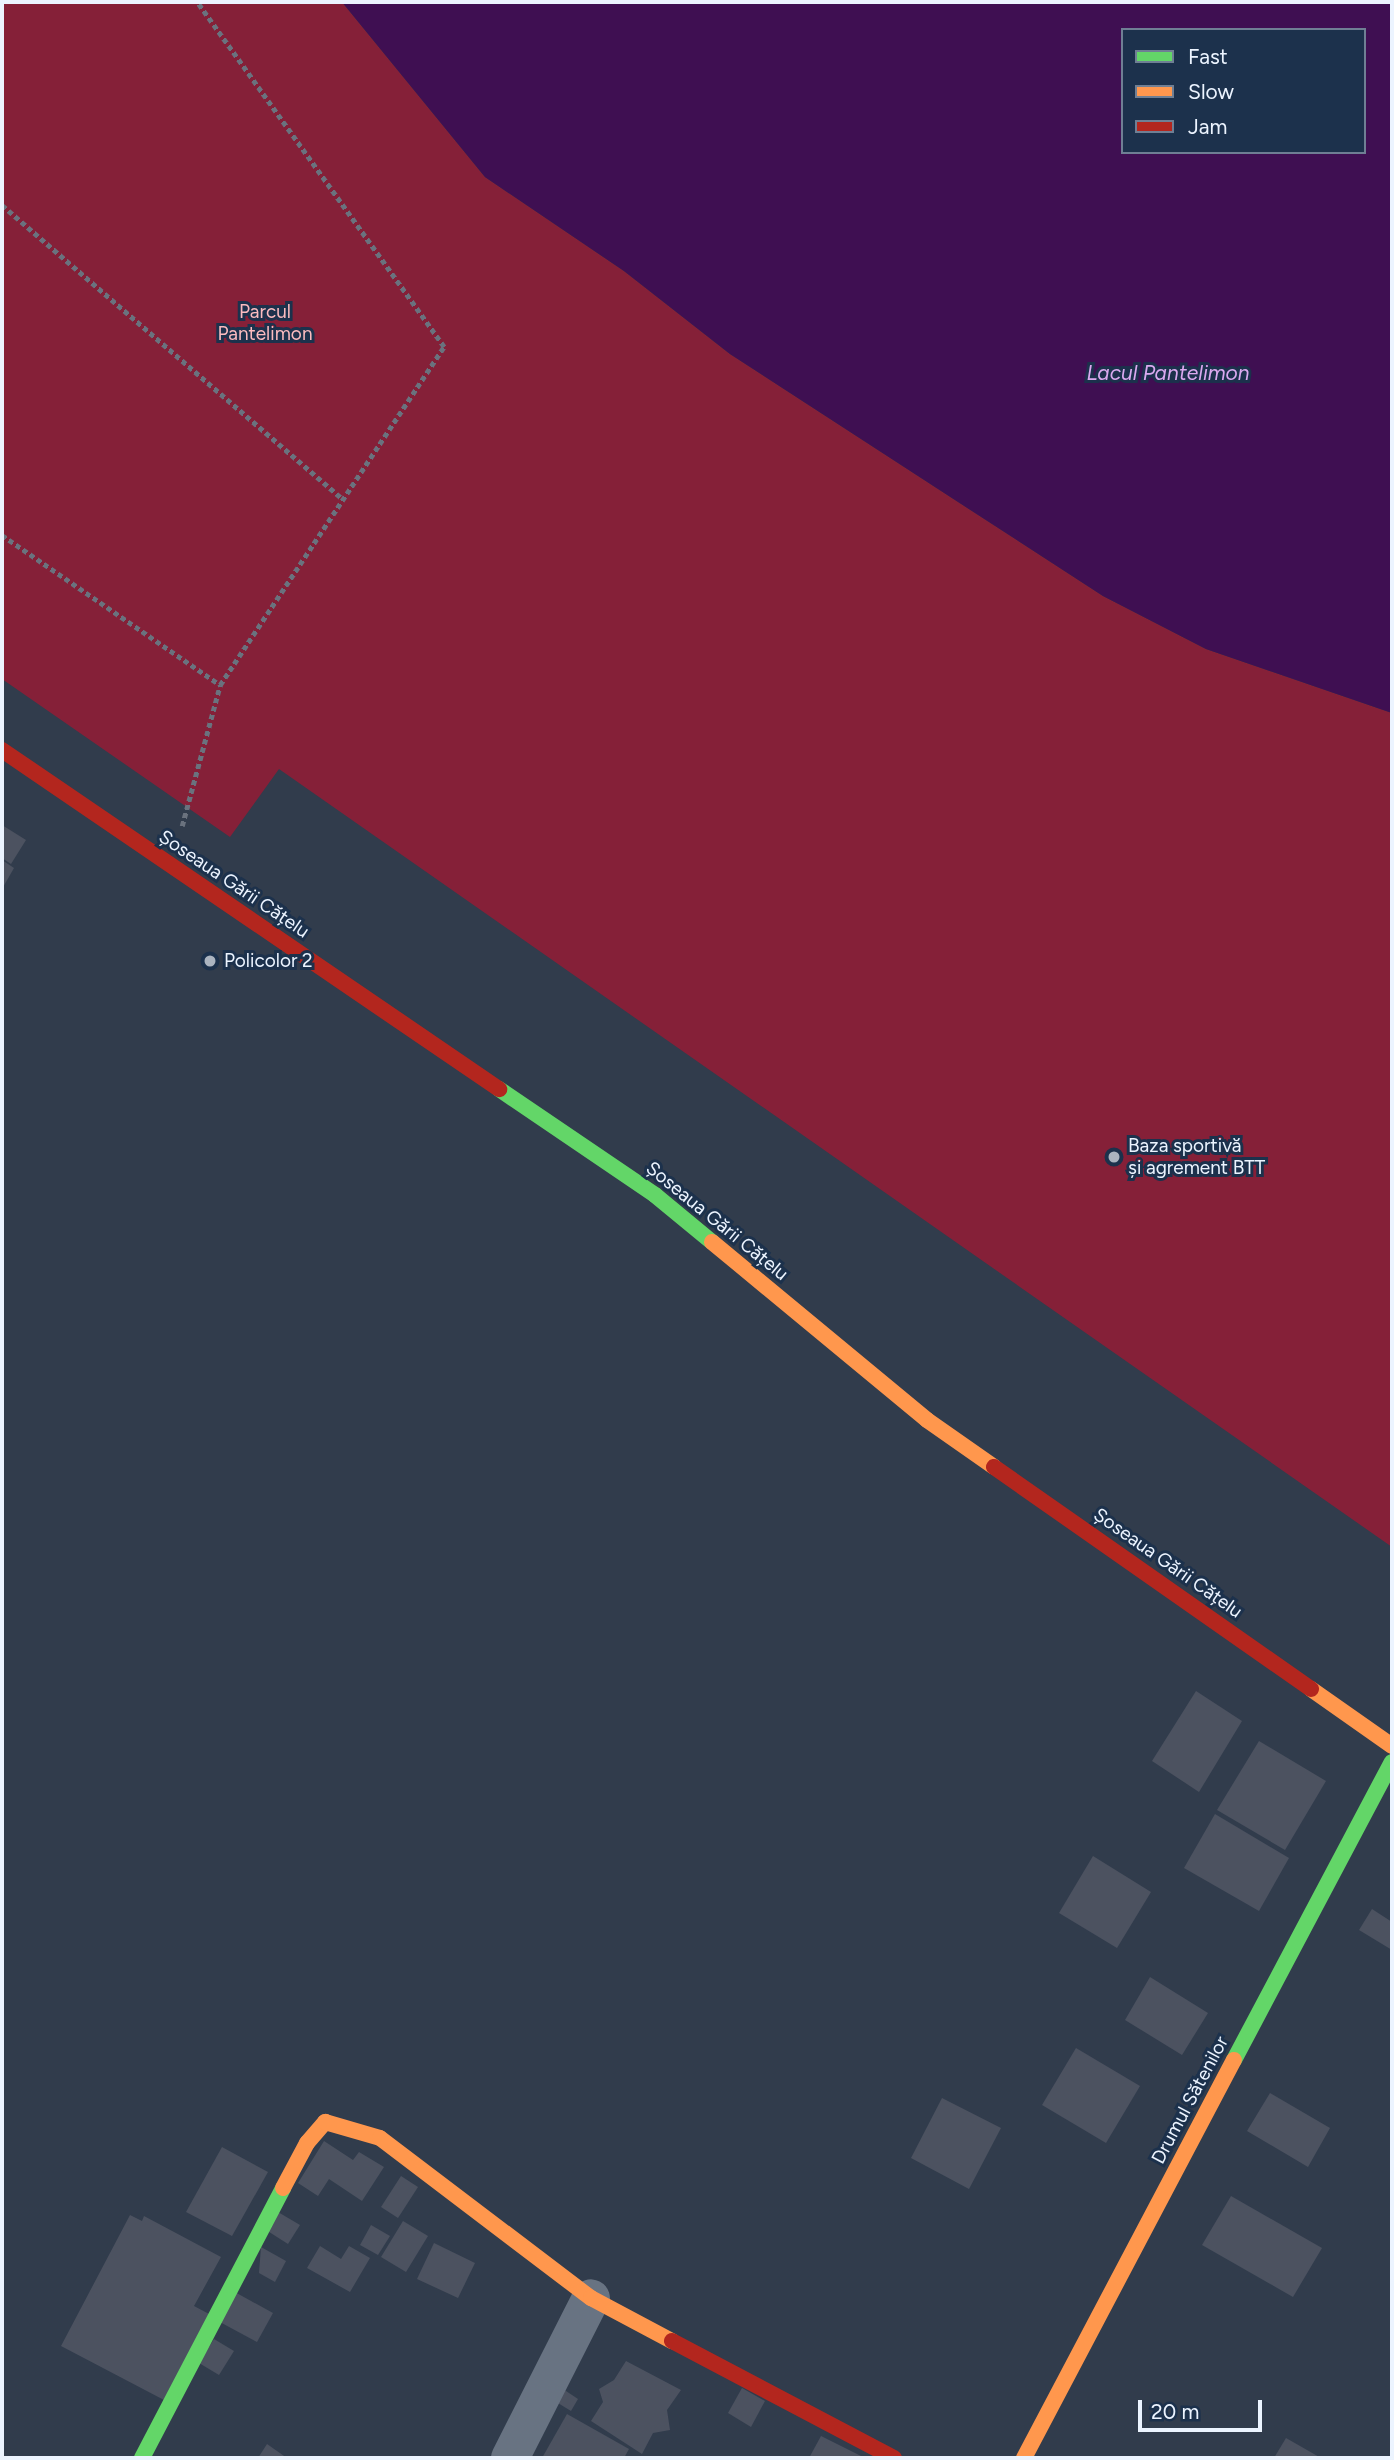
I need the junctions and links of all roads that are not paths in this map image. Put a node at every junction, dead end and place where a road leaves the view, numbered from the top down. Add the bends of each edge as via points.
1 (2, 750) edge
2 (1392, 1746) edge
3 (1392, 1762) edge
4 (591, 2298) junction
5 (142, 2458) edge
6 (510, 2458) edge
7 (894, 2458) edge
8 (1024, 2458) edge

1 - 2 street, Șoseaua Gării Cățelu via 655,1195 927,1420
3 - 8 street, Drumul Sătenilor
4 - 5 street via 380,2138 325,2123 307,2143
4 - 6 street
4 - 7 street

